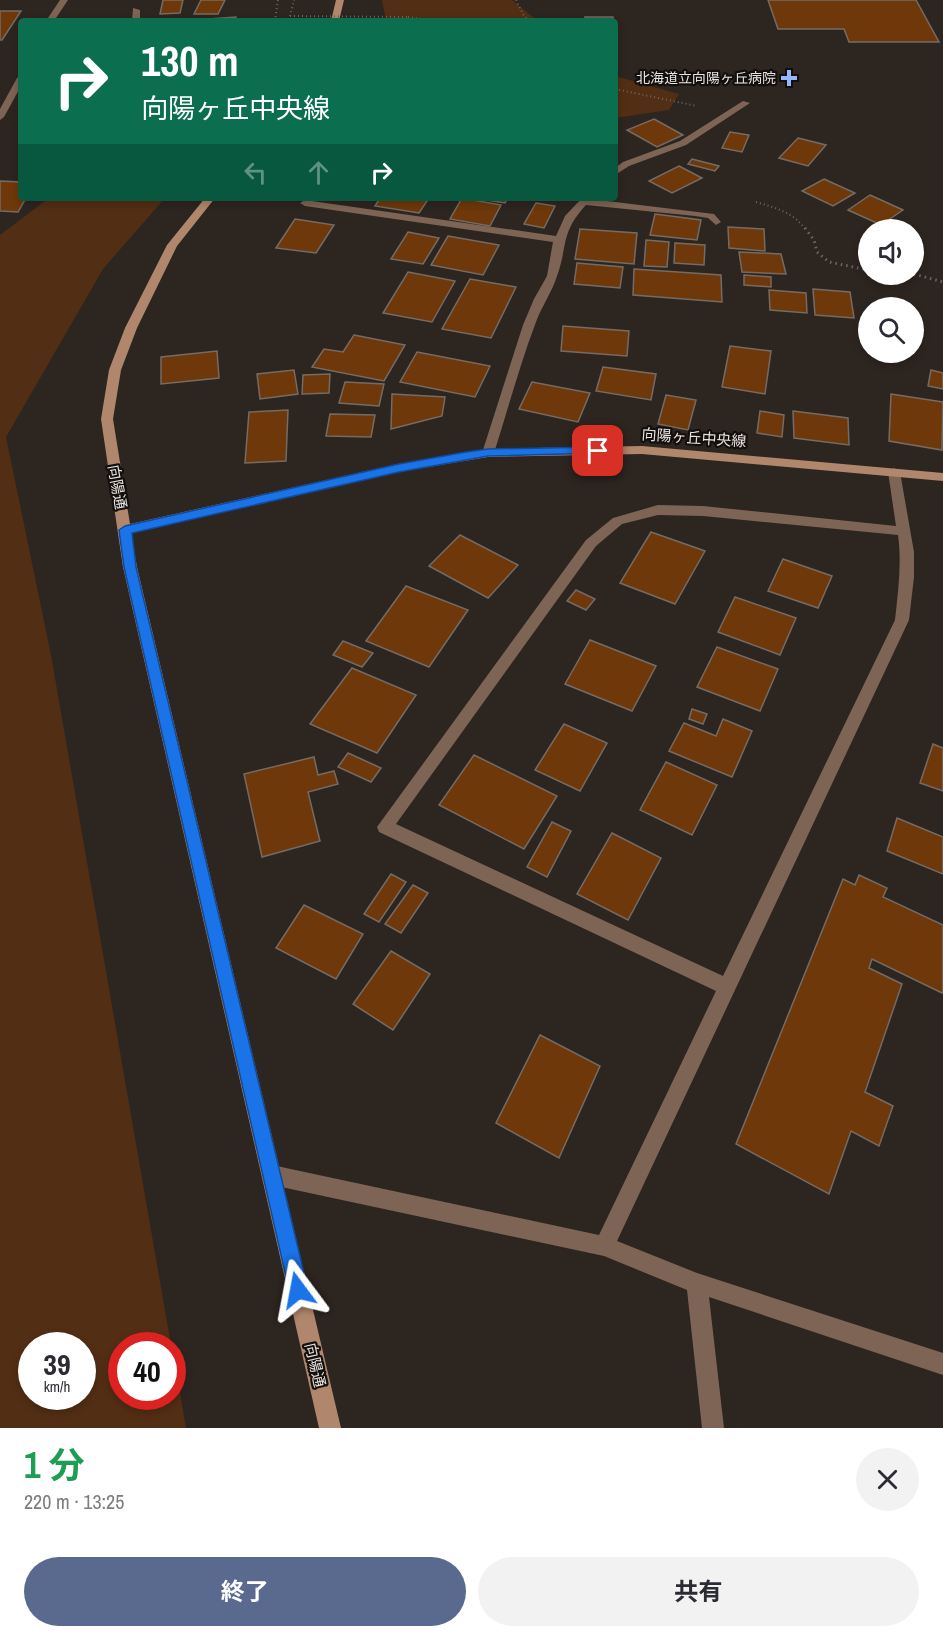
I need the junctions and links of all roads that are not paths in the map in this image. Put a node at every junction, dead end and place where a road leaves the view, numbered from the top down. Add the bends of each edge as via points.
1 (64, 0) edge
2 (340, 0) edge
3 (136, 10) dead end
4 (52, 18) edge
5 (136, 18) edge
6 (336, 18) edge
7 (0, 89) edge
8 (18, 89) edge
9 (746, 103) dead end
10 (0, 117) edge
11 (618, 170) edge
12 (208, 201) edge
13 (584, 201) edge
14 (593, 201) edge
15 (305, 203) dead end
16 (716, 222) dead end
17 (559, 240) junction
18 (488, 453) junction
19 (894, 472) junction
20 (943, 477) edge
21 (125, 530) junction
22 (904, 531) junction
23 (727, 987) junction
24 (272, 1175) junction
25 (604, 1246) junction
26 (697, 1282) junction
27 (943, 1364) edge
28 (330, 1428) edge
29 (713, 1428) edge

1 - 4 street
2 - 6 street
3 - 5 street
7 - 8 street
8 - 10 street
9 - 11 street via 682,143
12 - 21 street, 向陽通 via 172,245 115,370 107,419
13 - 17 street via 570,216
14 - 16 street via 695,213 711,216
15 - 17 street
17 - 18 street via 552,276 529,325
18 - 19 street, 向陽ヶ丘中央線 via 642,450
18 - 21 street, 向陽ヶ丘中央線 via 399,468
19 - 20 street, 向陽ヶ丘中央線
19 - 22 street
21 - 24 street, 向陽通 via 130,567
22 - 23 street via 907,577 902,620
22 - 23 street via 703,510 658,510 618,520 591,543 385,827
23 - 25 street
24 - 25 street
24 - 28 street, 向陽通
25 - 26 street
26 - 27 street
26 - 29 street

